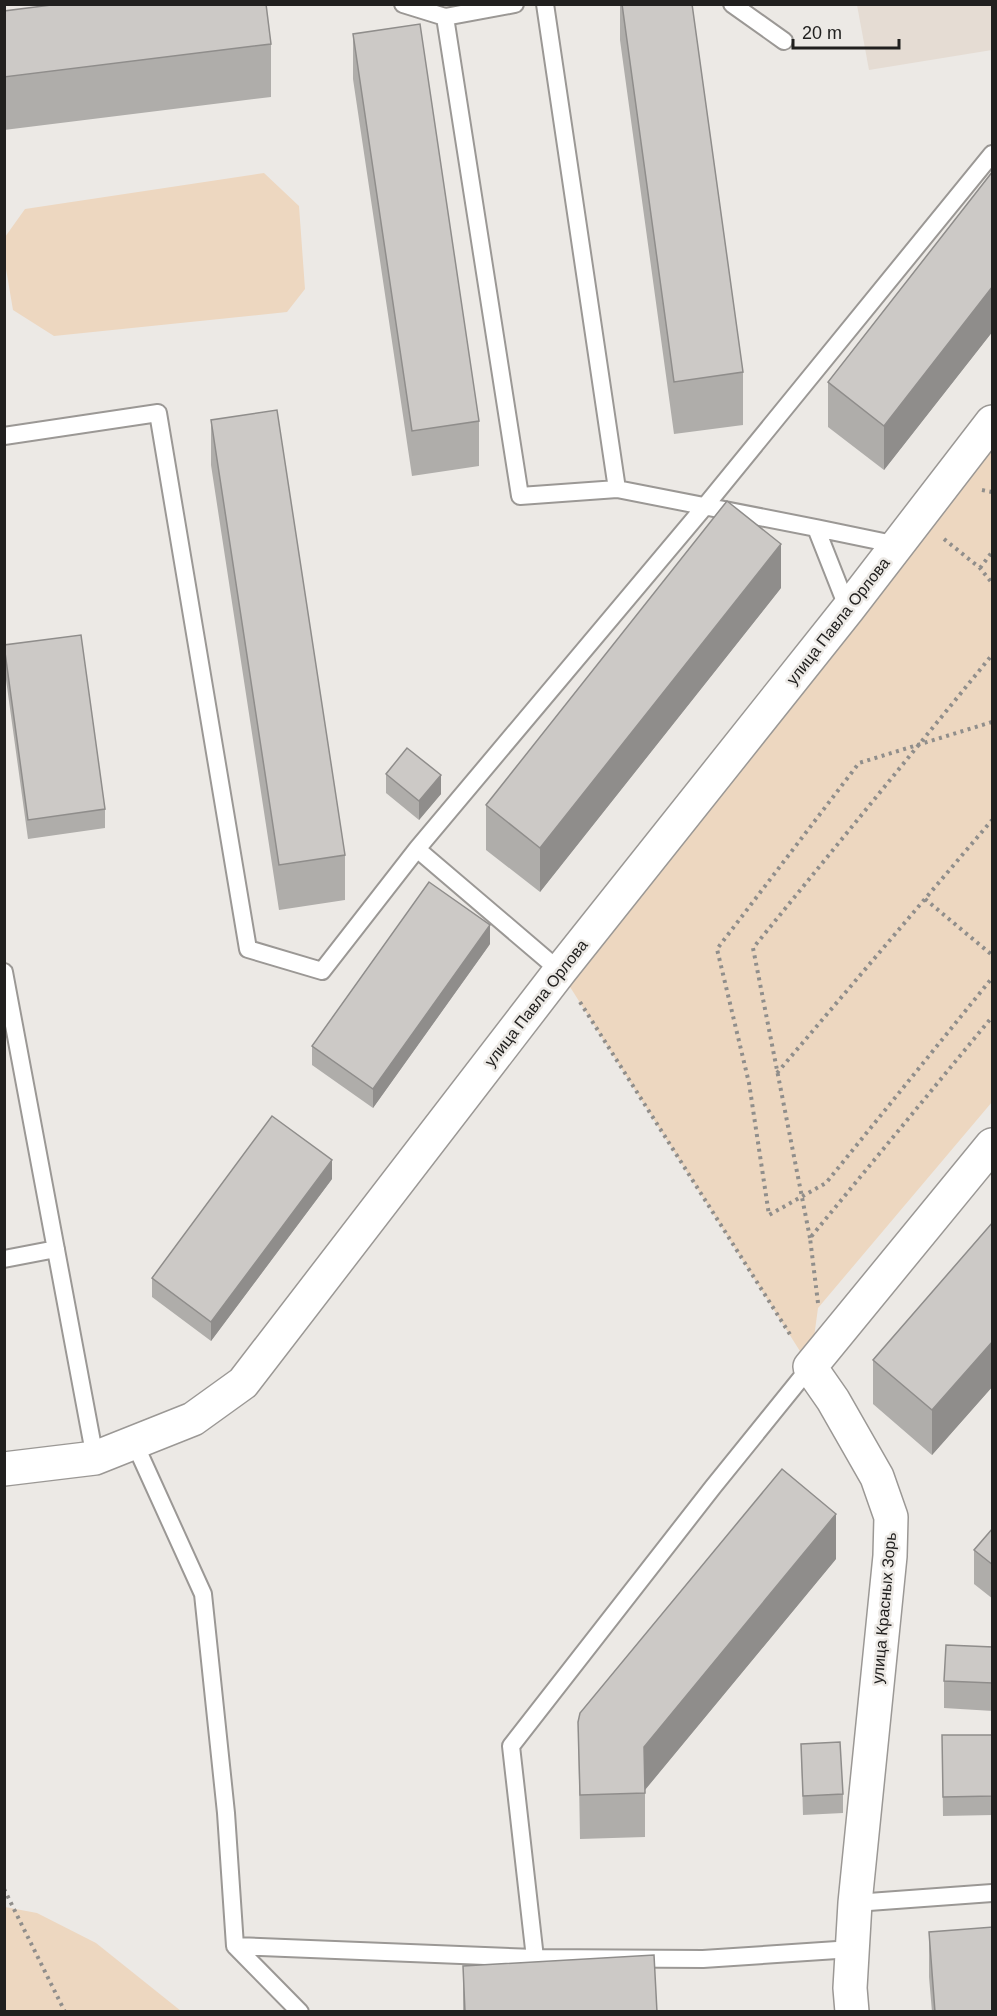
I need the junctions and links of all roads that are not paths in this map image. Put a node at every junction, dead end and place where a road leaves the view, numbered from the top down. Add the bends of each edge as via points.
1 (403, 4) edge
2 (515, 4) edge
3 (545, 4) edge
4 (732, 4) edge
5 (445, 17) junction
6 (784, 41) dead end
7 (993, 154) edge
8 (993, 422) edge
9 (4, 436) edge
10 (617, 489) junction
11 (706, 505) junction
12 (816, 528) junction
13 (898, 545) junction
14 (848, 609) junction
15 (417, 849) junction
16 (560, 971) junction
17 (4, 972) edge
18 (993, 1145) edge
19 (56, 1249) junction
20 (4, 1259) edge
21 (810, 1367) junction
22 (134, 1442) junction
23 (95, 1458) junction
24 (4, 1469) edge
25 (993, 1893) edge
26 (855, 1903) junction
27 (235, 1946) junction
28 (852, 1949) junction
29 (535, 1958) junction
30 (300, 2012) edge
31 (852, 2012) edge

1 - 5 lane
2 - 5 lane
3 - 10 lane
4 - 6 lane
5 - 10 lane via 520,496
7 - 11 lane
8 - 13 street, улица Павла Орлова
9 - 15 lane via 158,413 248,950 322,971
10 - 11 lane
11 - 12 lane
11 - 15 lane
12 - 13 lane
12 - 14 lane
13 - 14 street, улица Павла Орлова
14 - 16 street, улица Павла Орлова
15 - 16 lane
16 - 22 street, улица Павла Орлова via 243,1383 193,1419
17 - 19 lane
18 - 21 street
19 - 20 lane
19 - 23 lane
21 - 26 street, улица Красных Зорь via 877,1477 891,1517
21 - 29 lane via 511,1746
22 - 23 street, улица Павла Орлова
22 - 27 lane via 202,1593 226,1813
23 - 24 street, улица Павла Орлова
25 - 26 lane
26 - 28 street, улица Красных Зорь
27 - 29 lane
27 - 30 lane
28 - 29 lane via 703,1959
28 - 31 street, улица Красных Зорь

